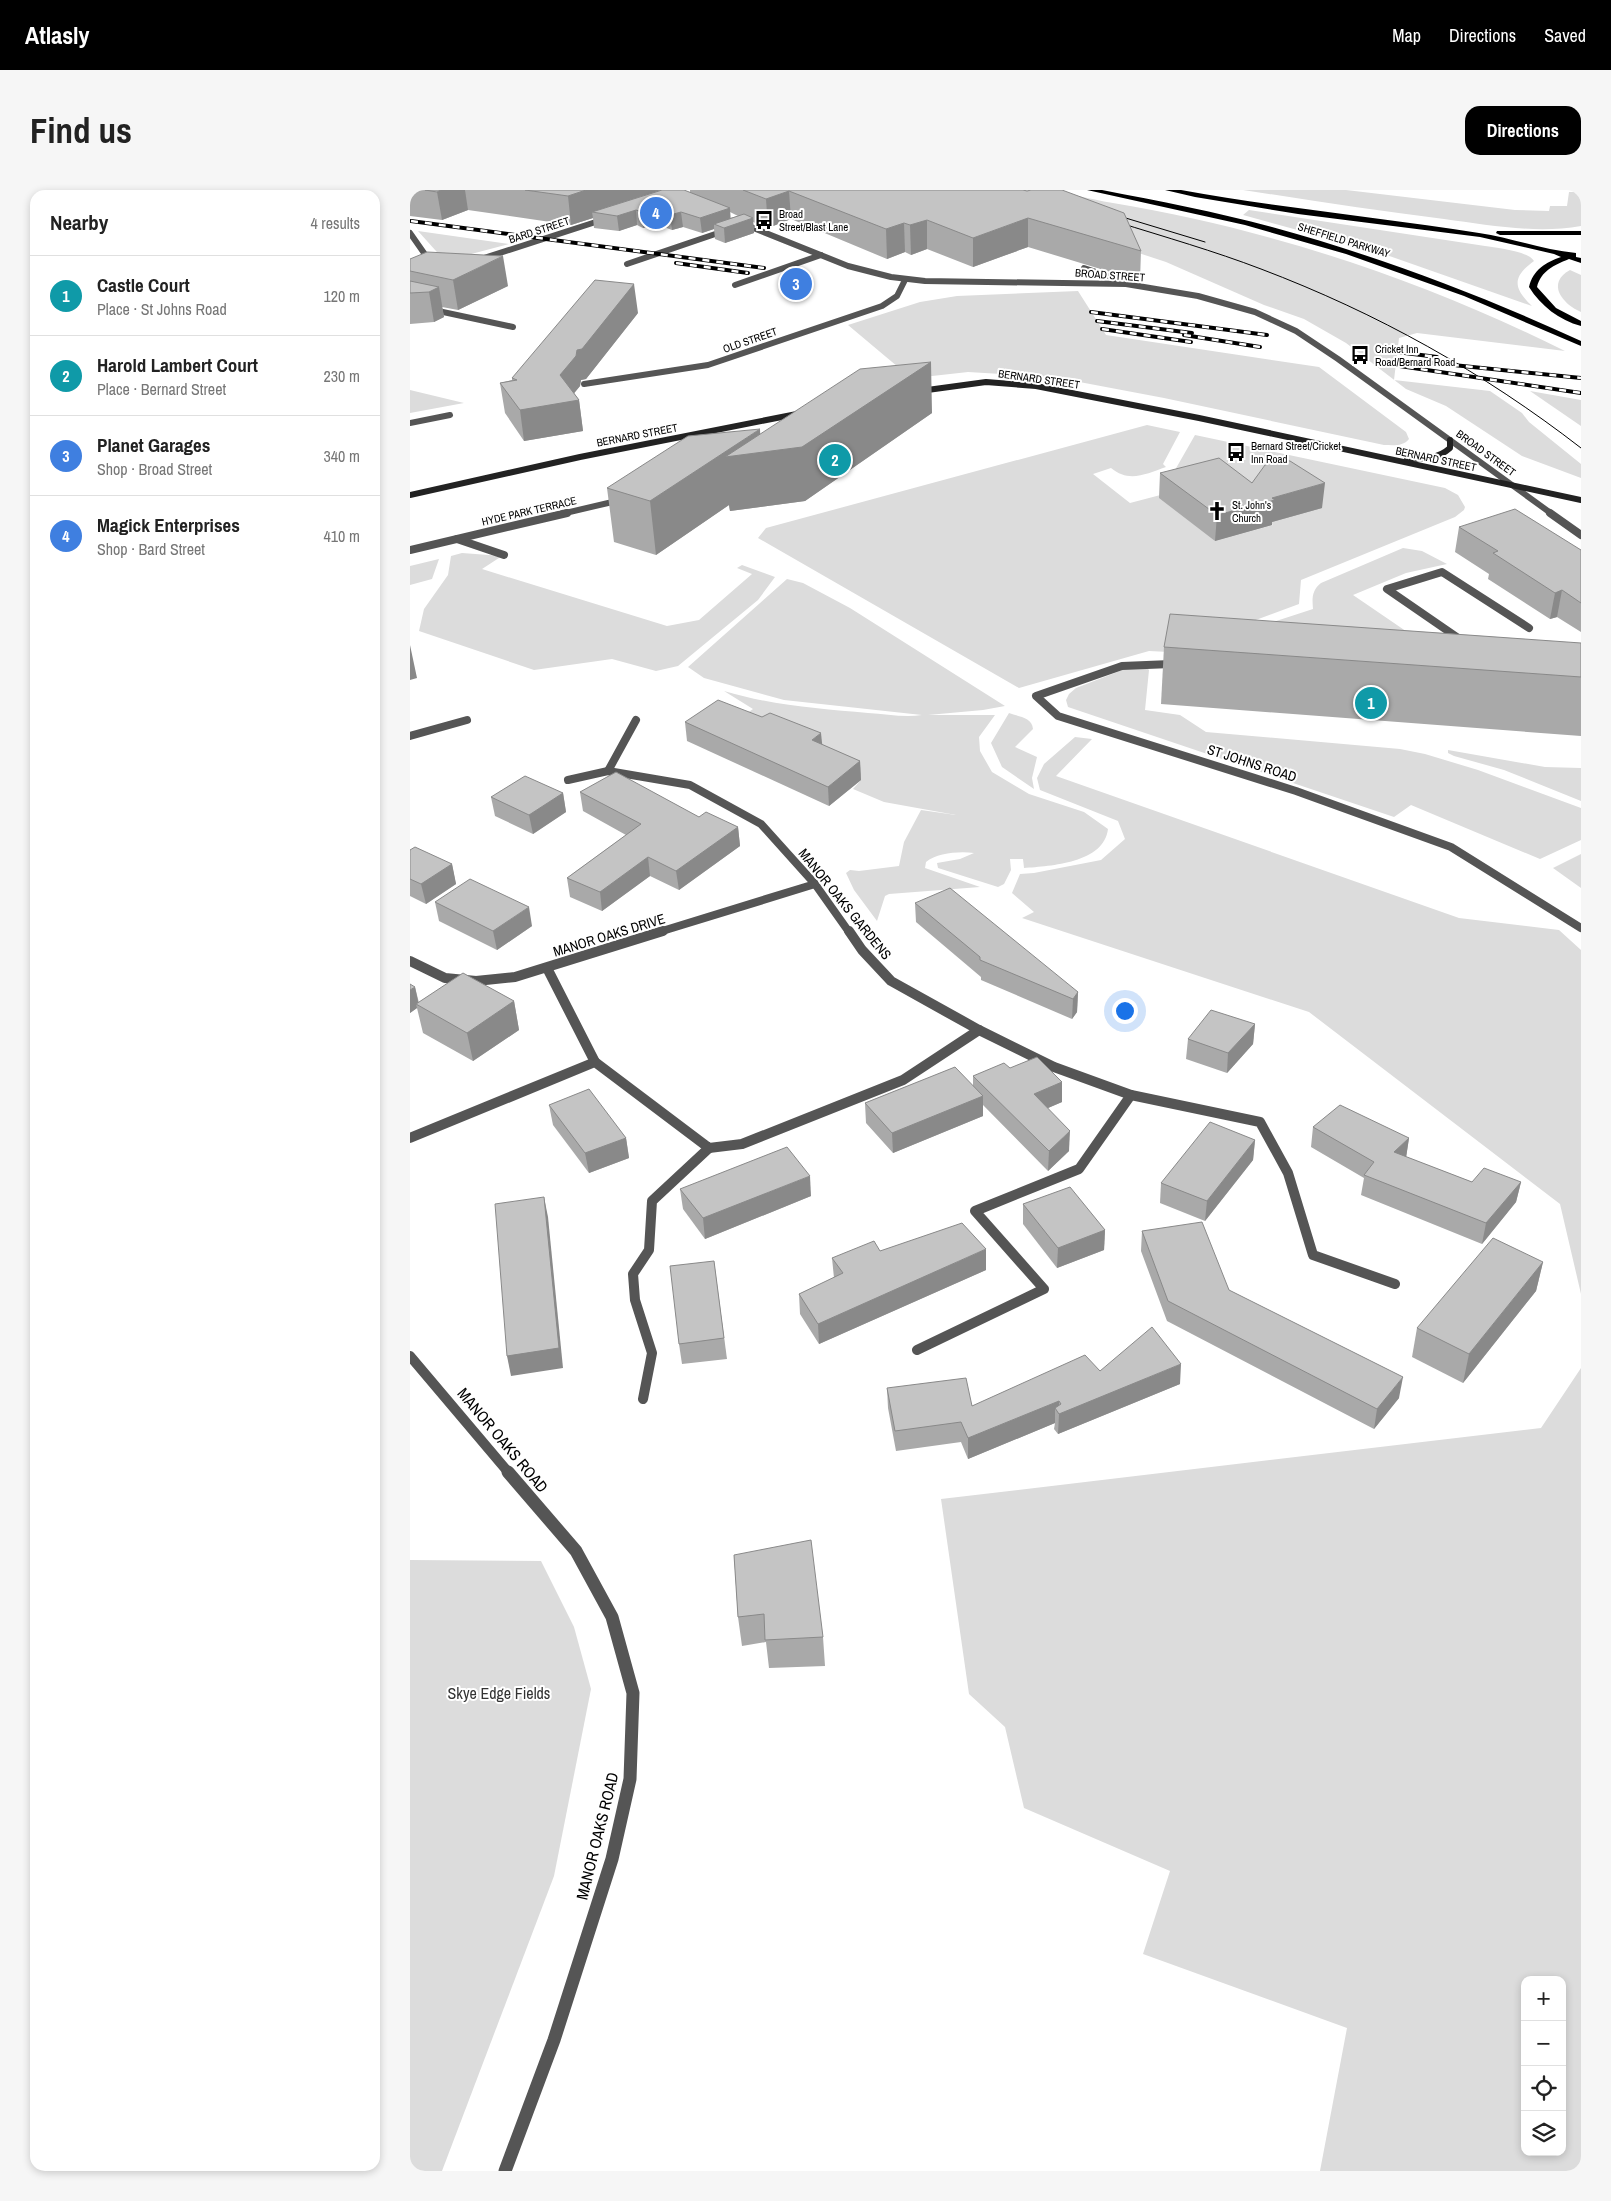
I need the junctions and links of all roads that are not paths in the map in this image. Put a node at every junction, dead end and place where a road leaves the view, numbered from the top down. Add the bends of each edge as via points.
1 (1091, 190) edge
2 (1169, 190) edge
3 (1186, 192) edge
4 (612, 217) edge
5 (737, 221) edge
6 (745, 224) junction
7 (410, 233) edge
8 (1459, 233) junction
9 (1581, 233) edge
10 (1581, 252) edge
11 (821, 255) junction
12 (1569, 256) junction
13 (476, 261) edge
14 (1581, 261) edge
15 (627, 264) dead end
16 (433, 265) edge
17 (1084, 268) edge
18 (905, 280) junction
19 (735, 285) dead end
20 (1140, 286) junction
21 (410, 305) edge
22 (1496, 306) junction
23 (1570, 319) junction
24 (1581, 320) edge
25 (1581, 324) edge
26 (514, 327) dead end
27 (1581, 344) edge
28 (584, 384) edge
29 (916, 392) edge
30 (808, 412) edge
31 (450, 415) dead end
32 (410, 423) edge
33 (1450, 440) junction
34 (1379, 457) junction
35 (1516, 487) junction
36 (410, 495) edge
37 (634, 497) edge
38 (1581, 500) edge
39 (1581, 535) edge
40 (457, 539) junction
41 (410, 550) edge
42 (504, 555) dead end
43 (1529, 628) dead end
44 (1469, 646) edge
45 (1171, 664) edge
46 (467, 720) dead end
47 (636, 720) dead end
48 (410, 736) edge
49 (608, 771) junction
50 (568, 780) dead end
51 (815, 884) junction
52 (1581, 928) edge
53 (410, 960) edge
54 (548, 968) junction
55 (979, 1030) junction
56 (596, 1062) junction
57 (1132, 1095) junction
58 (410, 1138) edge
59 (709, 1148) junction
60 (1395, 1284) dead end
61 (917, 1350) dead end
62 (410, 1356) edge
63 (643, 1399) dead end
64 (505, 2171) edge

1 - 22 highway, SHEFFIELD PARKWAY via 1270,229 1386,265
2 - 3 highway, SHEFFIELD PARKWAY
3 - 8 highway, SHEFFIELD PARKWAY via 1319,215
4 - 13 street, BARD STREET
5 - 6 street, BROAD STREET
6 - 11 street, BROAD STREET
6 - 15 street
7 - 16 street
8 - 9 highway
8 - 12 highway, SHEFFIELD PARKWAY via 1520,243
10 - 12 highway
11 - 18 street, BROAD STREET via 863,271
11 - 19 street
12 - 14 highway, SHEFFIELD PARKWAY
12 - 23 highway via 1543,269 1535,279 1534,287 1541,300
17 - 20 street
18 - 20 street, BROAD STREET
18 - 28 street, OLD STREET via 897,296 882,306 708,365
20 - 33 street, BROAD STREET via 1211,299 1288,326
21 - 26 street
22 - 23 highway
22 - 27 highway, SHEFFIELD PARKWAY
23 - 24 highway
23 - 25 highway
29 - 34 main road, BERNARD STREET via 986,382 1028,385
30 - 36 main road, BERNARD STREET
31 - 32 street
33 - 34 main road via 1446,453 1436,456
33 - 35 street, BROAD STREET
34 - 35 main road, BERNARD STREET
35 - 38 main road, BERNARD STREET
35 - 39 street, BROAD STREET
37 - 40 street, HYDE PARK TERRACE
40 - 41 street, HYDE PARK TERRACE
40 - 42 street
43 - 44 street via 1442,572 1387,589
45 - 52 street, ST JOHNS ROAD via 1122,666 1036,696 1058,716 1296,791 1451,847
46 - 48 street
47 - 49 street
49 - 50 street, MANOR OAKS GARDENS
49 - 51 street, MANOR OAKS GARDENS via 690,785 714,798 761,824
51 - 54 street, MANOR OAKS DRIVE
51 - 55 street, MANOR OAKS GARDENS via 862,950 891,981
53 - 54 street, MANOR OAKS DRIVE via 445,978 476,980 515,977
54 - 56 street
55 - 57 street, MANOR OAKS GARDENS via 1054,1067
55 - 59 street via 903,1080 742,1144
56 - 58 street
56 - 59 street
57 - 60 street, MANOR OAKS GARDENS via 1260,1122 1288,1173 1313,1255
57 - 61 street via 1078,1169 975,1211 1044,1289
59 - 63 street via 652,1201 649,1250 633,1274 635,1300 652,1353
62 - 64 street, MANOR OAKS ROAD via 576,1550 612,1617 633,1693 630,1779 612,1858 554,2040

